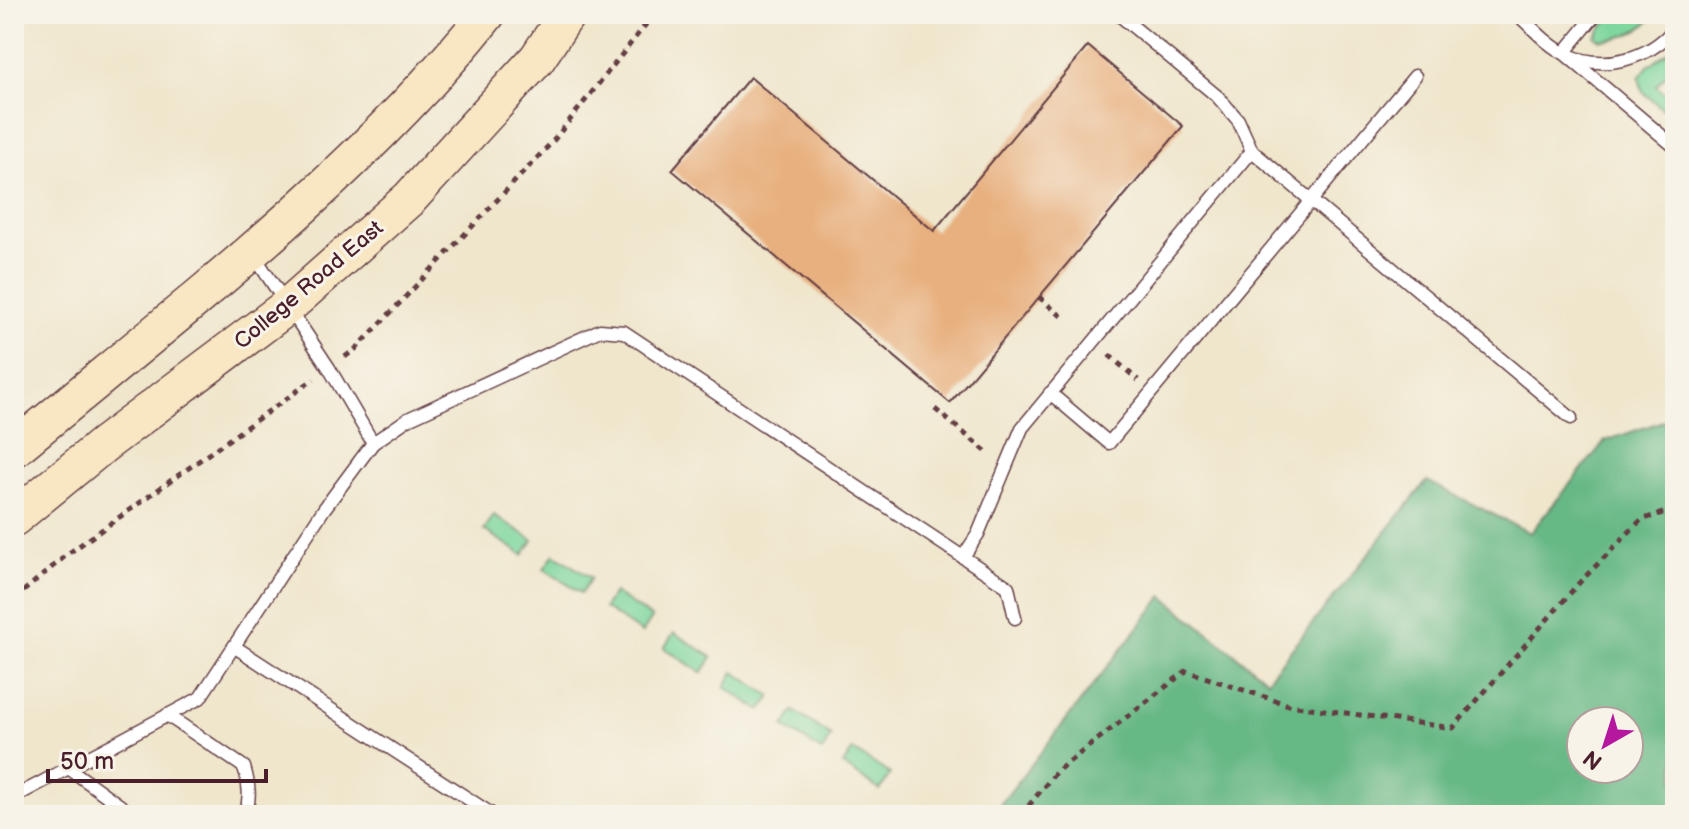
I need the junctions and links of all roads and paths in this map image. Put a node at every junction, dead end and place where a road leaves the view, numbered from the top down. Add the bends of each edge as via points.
1 (487, 14) edge
2 (567, 14) edge
3 (654, 14) edge
4 (1118, 14) edge
5 (1517, 14) edge
6 (1596, 14) edge
7 (1675, 28) edge
8 (1564, 53) junction
9 (1415, 76) dead end
10 (1673, 140) edge
11 (1252, 151) junction
12 (1311, 201) junction
13 (252, 251) junction
14 (1039, 297) dead end
15 (288, 306) junction
16 (1066, 320) dead end
17 (1108, 355) dead end
18 (329, 368) junction
19 (1152, 391) junction
20 (1050, 393) junction
21 (935, 409) dead end
22 (1571, 418) dead end
23 (373, 443) junction
24 (14, 449) edge
25 (988, 453) dead end
26 (1675, 509) edge
27 (14, 518) edge
28 (963, 557) junction
29 (14, 599) edge
30 (1015, 618) dead end
31 (235, 647) junction
32 (167, 715) junction
33 (67, 767) junction
34 (14, 797) edge
35 (133, 815) edge
36 (245, 815) edge
37 (493, 815) edge
38 (1021, 815) edge

1 - 13 street via 446,66
2 - 15 street, College Road East via 537,59 410,198
3 - 18 path via 554,140 358,347
4 - 11 lane via 1218,97 1238,120
5 - 8 lane
6 - 8 lane
7 - 8 lane via 1640,56 1611,62
8 - 10 lane
9 - 12 lane
11 - 12 lane
11 - 20 lane
12 - 19 lane
12 - 22 lane
13 - 15 lane
13 - 24 street
14 - 16 path
15 - 18 lane
15 - 27 street, College Road East
17 - 19 path
18 - 23 lane
18 - 29 path via 69,553
19 - 20 lane via 1109,443
20 - 28 lane via 1022,428 978,534
21 - 25 path
23 - 28 lane via 408,419 600,330 624,332
23 - 31 lane
26 - 38 path via 1641,520 1453,728 1289,705 1186,671 1057,771
28 - 30 lane via 1008,587
31 - 32 lane via 200,698
31 - 37 lane
32 - 33 lane
32 - 36 lane via 244,767 249,786
33 - 34 lane
33 - 35 lane

